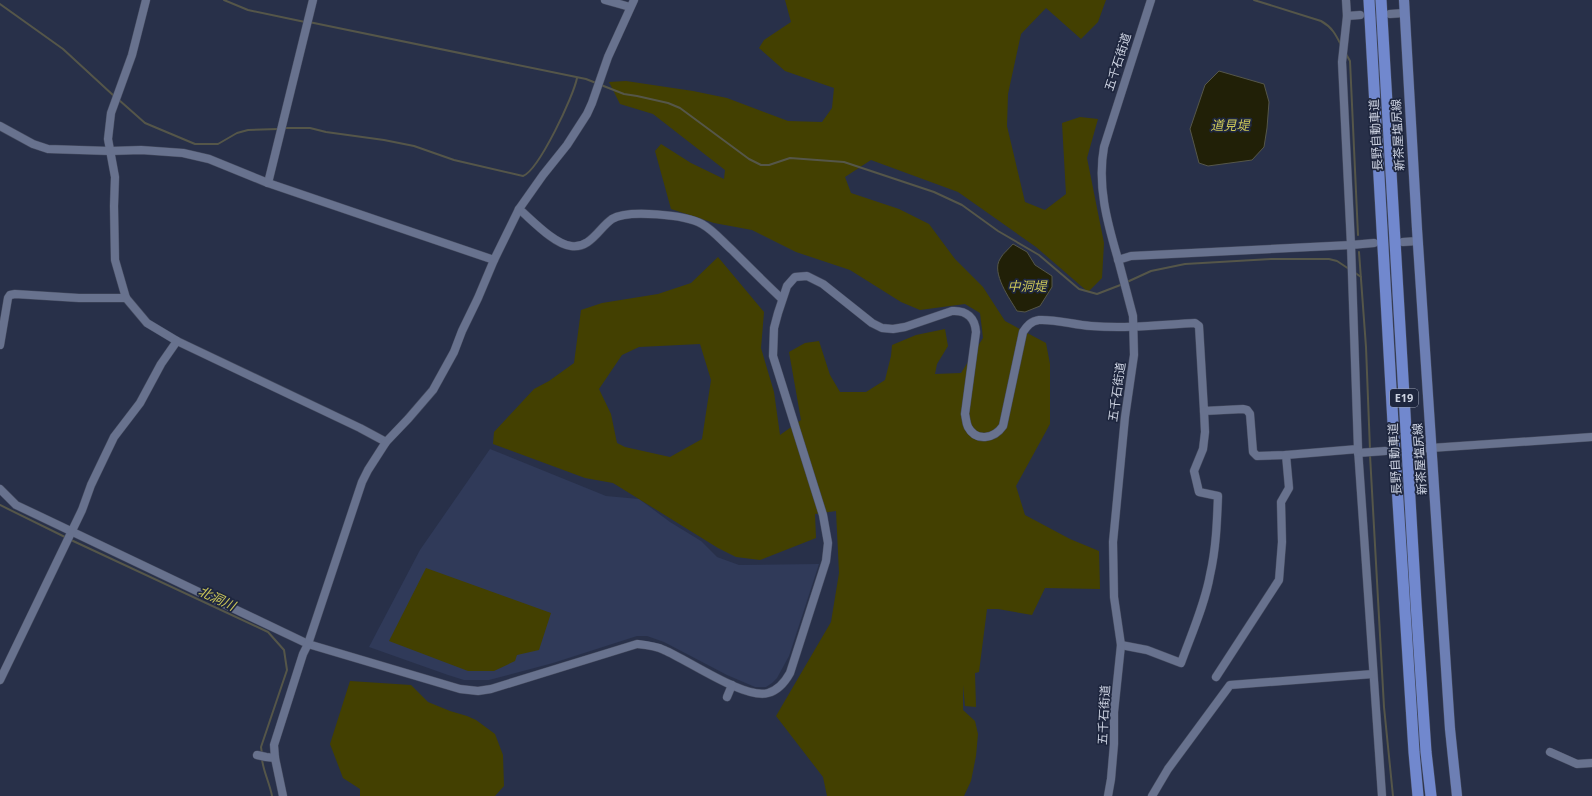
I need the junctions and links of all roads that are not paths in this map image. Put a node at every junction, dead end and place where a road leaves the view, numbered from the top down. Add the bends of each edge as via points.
1 (146, 0) edge
2 (313, 0) edge
3 (605, 0) edge
4 (1151, 0) edge
5 (1346, 0) edge
6 (1369, 0) edge
7 (1381, 0) edge
8 (1404, 0) edge
9 (632, 4) edge
10 (1404, 13) junction
11 (1390, 14) dead end
12 (1360, 15) dead end
13 (1347, 16) junction
14 (0, 126) edge
15 (110, 151) junction
16 (268, 183) junction
17 (519, 209) junction
18 (1418, 241) junction
19 (1403, 242) dead end
20 (1374, 243) dead end
21 (1351, 245) junction
22 (494, 260) junction
23 (1118, 260) junction
24 (126, 298) junction
25 (782, 299) junction
26 (1134, 327) junction
27 (177, 341) junction
28 (0, 345) edge
29 (1204, 411) junction
30 (1592, 437) edge
31 (386, 442) junction
32 (1432, 447) junction
33 (1416, 449) dead end
34 (1384, 450) dead end
35 (1360, 451) junction
36 (1286, 455) junction
37 (0, 489) edge
38 (71, 532) junction
39 (308, 644) junction
40 (1121, 645) junction
41 (1373, 674) junction
42 (1216, 677) dead end
43 (0, 680) edge
44 (732, 685) junction
45 (727, 697) dead end
46 (1550, 752) dead end
47 (257, 755) dead end
48 (275, 758) junction
49 (1592, 763) edge
50 (283, 796) edge
51 (1108, 796) edge
52 (1152, 796) edge
53 (1382, 796) edge
54 (1418, 796) edge
55 (1431, 796) edge
56 (1457, 796) edge

1 - 15 street via 132,54 111,113 108,139
2 - 16 street
3 - 9 street
4 - 23 street, 五千石街道 via 1101,163 1102,191
5 - 13 street
6 - 54 highway, 長野自動車道 / E19 via 1394,439
7 - 55 highway, 長野自動車道 / E19 via 1416,596
8 - 10 main road, 新茶屋塩尻線
9 - 17 street via 608,57 592,104 567,145
10 - 11 street
10 - 18 main road, 新茶屋塩尻線
12 - 13 street
13 - 21 street via 1343,56
14 - 15 street via 48,149
15 - 16 street via 183,153 209,159
15 - 24 street via 115,177 115,260
16 - 22 street
17 - 22 street
17 - 25 street via 557,241 578,247 589,241 612,219 623,215 662,215 691,219 716,235
18 - 19 street
18 - 32 main road, 新茶屋塩尻線
20 - 21 street
21 - 23 street via 1131,256
21 - 35 street
22 - 31 street via 454,352 433,390
23 - 26 street, 五千石街道
24 - 27 street via 147,323
24 - 28 street via 10,295
25 - 26 street via 787,286 795,277 808,276 823,284 882,328 893,330 905,327 952,310 967,313 972,318 976,332 967,393 966,421 972,432 986,438 1003,426 1023,332 1029,323 1048,320 1091,326
25 - 44 street via 774,328 773,356 823,515 828,544 826,561 786,681 768,694 747,692
26 - 29 street via 1195,323 1199,326
26 - 40 street, 五千石街道 via 1134,355 1113,542 1114,597
27 - 31 street
27 - 38 street via 140,403 114,437
29 - 36 street via 1247,410 1250,414 1253,452 1257,456
29 - 40 street via 1203,449 1194,472 1199,492 1218,496 1217,532 1210,577 1181,663 1147,650
30 - 32 street
31 - 39 street via 362,482
32 - 33 street
32 - 56 main road, 新茶屋塩尻線 via 1450,729
34 - 35 street
35 - 36 street
35 - 41 street
36 - 42 street via 1289,488 1281,502 1282,542 1279,580
37 - 38 street via 16,505
38 - 39 street
38 - 43 street
39 - 44 street via 460,689 478,691 637,644 664,650
39 - 48 street via 302,654 285,707 274,745
40 - 51 street, 五千石街道
41 - 52 street via 1230,685 1168,769
41 - 53 street
44 - 45 street
46 - 49 street via 1577,764
47 - 48 street
48 - 50 street

